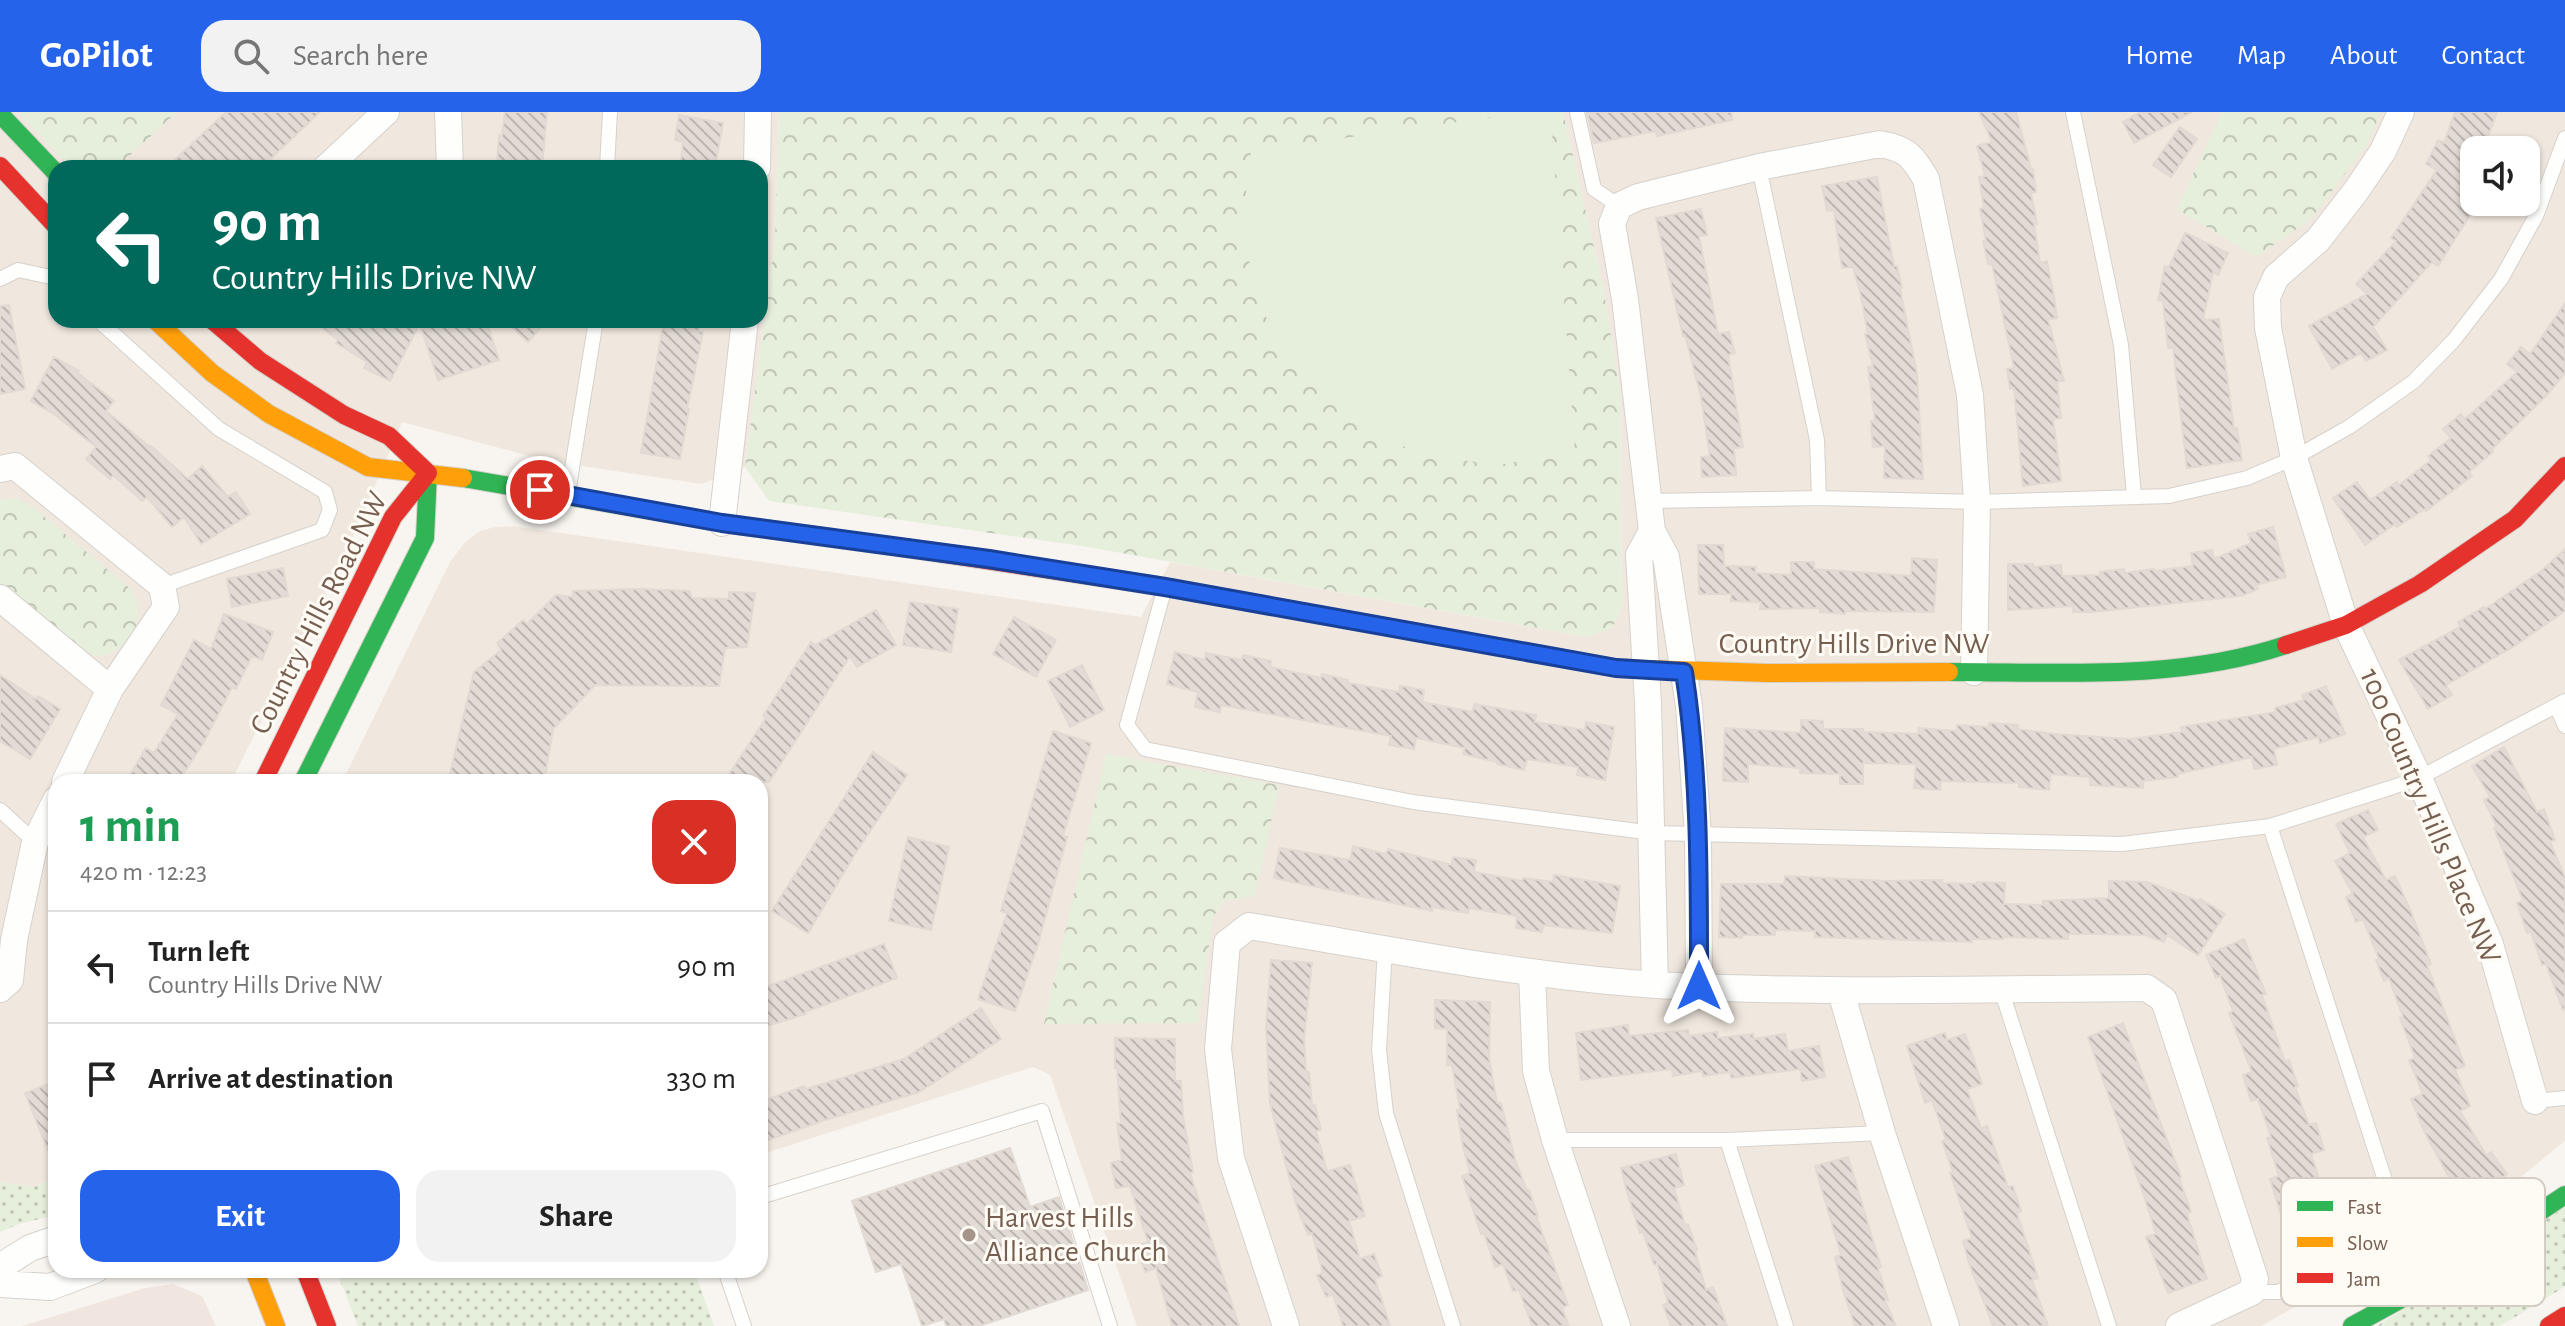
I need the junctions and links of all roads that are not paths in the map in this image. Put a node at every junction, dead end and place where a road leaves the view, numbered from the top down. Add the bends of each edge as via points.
1 (386, 112) edge
2 (448, 112) edge
3 (610, 112) edge
4 (758, 112) edge
5 (1577, 112) edge
6 (2073, 112) edge
7 (2401, 112) edge
8 (0, 114) edge
9 (2565, 138) edge
10 (335, 160) edge
11 (450, 160) edge
12 (607, 160) edge
13 (757, 160) edge
14 (48, 165) edge
15 (0, 166) edge
16 (1759, 167) junction
17 (1619, 206) junction
18 (48, 217) edge
19 (48, 276) edge
20 (0, 279) edge
21 (107, 328) edge
22 (168, 328) edge
23 (221, 328) edge
24 (595, 328) edge
25 (744, 328) edge
26 (2294, 458) junction
27 (2565, 466) edge
28 (0, 469) edge
29 (428, 473) junction
30 (567, 495) junction
31 (2134, 496) junction
32 (1819, 498) junction
33 (1648, 501) junction
34 (1977, 502) junction
35 (722, 523) junction
36 (1652, 531) junction
37 (162, 586) junction
38 (1165, 587) junction
39 (0, 598) edge
40 (2346, 625) junction
41 (1645, 671) junction
42 (1684, 672) junction
43 (1974, 672) junction
44 (110, 689) junction
45 (2561, 704) edge
46 (2565, 726) edge
47 (69, 774) edge
48 (267, 774) edge
49 (307, 774) edge
50 (2419, 778) junction
51 (0, 810) edge
52 (48, 816) edge
53 (2270, 826) junction
54 (1653, 833) junction
55 (1698, 835) junction
56 (35, 842) junction
57 (1385, 949) junction
58 (1532, 973) junction
59 (1655, 985) junction
60 (1699, 986) junction
61 (0, 989) edge
62 (2001, 989) junction
63 (1841, 992) junction
64 (2565, 1098) edge
65 (2535, 1101) joint
66 (1882, 1133) junction
67 (1555, 1140) junction
68 (1727, 1140) junction
69 (2384, 1178) edge
70 (768, 1195) edge
71 (2565, 1195) edge
72 (2545, 1208) edge
73 (48, 1242) edge
74 (0, 1267) edge
75 (74, 1278) edge
76 (257, 1278) edge
77 (308, 1278) edge
78 (728, 1278) edge
79 (0, 1284) edge
80 (2281, 1291) edge
81 (2252, 1292) junction
82 (2388, 1306) edge
83 (2565, 1316) edge
84 (276, 1326) edge
85 (327, 1326) edge
86 (744, 1326) edge
87 (1110, 1326) edge
88 (1286, 1326) edge
89 (1453, 1326) edge
90 (1617, 1326) edge
91 (1786, 1326) edge
92 (1946, 1326) edge
93 (2109, 1326) edge
94 (2179, 1326) edge
95 (2352, 1326) edge
96 (2549, 1326) edge

1 - 10 street
2 - 11 street
3 - 12 lane
4 - 13 street
5 - 17 lane via 1594,189
6 - 31 lane via 2121,345
7 - 26 street, 100 Country Hills Place NW via 2356,191 2318,240 2276,277 2267,297 2268,328
8 - 14 street
9 - 26 lane via 2536,216 2501,279 2454,340 2413,382
15 - 18 street
16 - 17 street
16 - 32 lane via 1817,440
16 - 34 street via 1880,144 1899,147 1913,157 1926,179 1970,395
17 - 33 street via 1612,224
19 - 20 lane via 18,270
21 - 37 lane via 219,429 325,492 330,510 322,530
22 - 29 street, Country Hills Drive NW via 212,373 326,446 368,467
23 - 29 street via 260,361 344,415 389,436
24 - 30 lane
25 - 35 street
26 - 31 lane via 2247,478 2169,496
26 - 40 street, 100 Country Hills Place NW
27 - 40 street, Country Hills Drive NW via 2515,519 2420,584
28 - 37 street via 15,466
29 - 30 street, Country Hills Drive NW
29 - 48 street, Country Hills Road NW via 393,517
29 - 49 street, Country Hills Road NW via 425,538
30 - 35 street, Country Hills Drive NW
31 - 34 lane
32 - 33 lane
32 - 34 lane
33 - 36 street
34 - 43 street
35 - 38 street, Country Hills Drive NW
36 - 41 street via 1639,555
36 - 42 street via 1666,557
37 - 44 street via 166,607
38 - 41 street, Country Hills Drive NW
38 - 54 lane via 1127,725 1145,749 1413,802
39 - 44 street
40 - 43 street, Country Hills Drive NW via 2256,655 2164,671
40 - 50 street, 100 Country Hills Place NW
41 - 42 street, Country Hills Drive NW
41 - 54 street
42 - 43 street, Country Hills Drive NW
42 - 55 street
44 - 47 street
45 - 46 lane
45 - 50 lane
50 - 53 lane
50 - 65 street, 100 Country Hills Place NW via 2490,944
51 - 56 lane
52 - 56 street
53 - 55 lane via 2122,844
53 - 69 lane
54 - 55 lane
54 - 59 street
55 - 60 street
56 - 61 street via 10,980
57 - 58 street
57 - 88 street via 1249,926 1227,943 1218,1049 1231,1158
57 - 89 lane via 1379,1050 1386,1113
58 - 59 street
58 - 67 street via 1536,1071
59 - 60 street
60 - 63 street
62 - 63 street
62 - 81 street via 2147,988 2164,1000 2255,1279
62 - 93 lane
63 - 66 street
64 - 65 lane
66 - 68 lane
66 - 92 street
67 - 68 lane
67 - 90 street
68 - 91 lane
70 - 87 lane via 1042,1111
71 - 72 street
73 - 74 street
75 - 79 street via 50,1287
76 - 84 street
77 - 85 street
78 - 86 lane
80 - 81 lane
81 - 94 street
82 - 95 street
83 - 96 street

